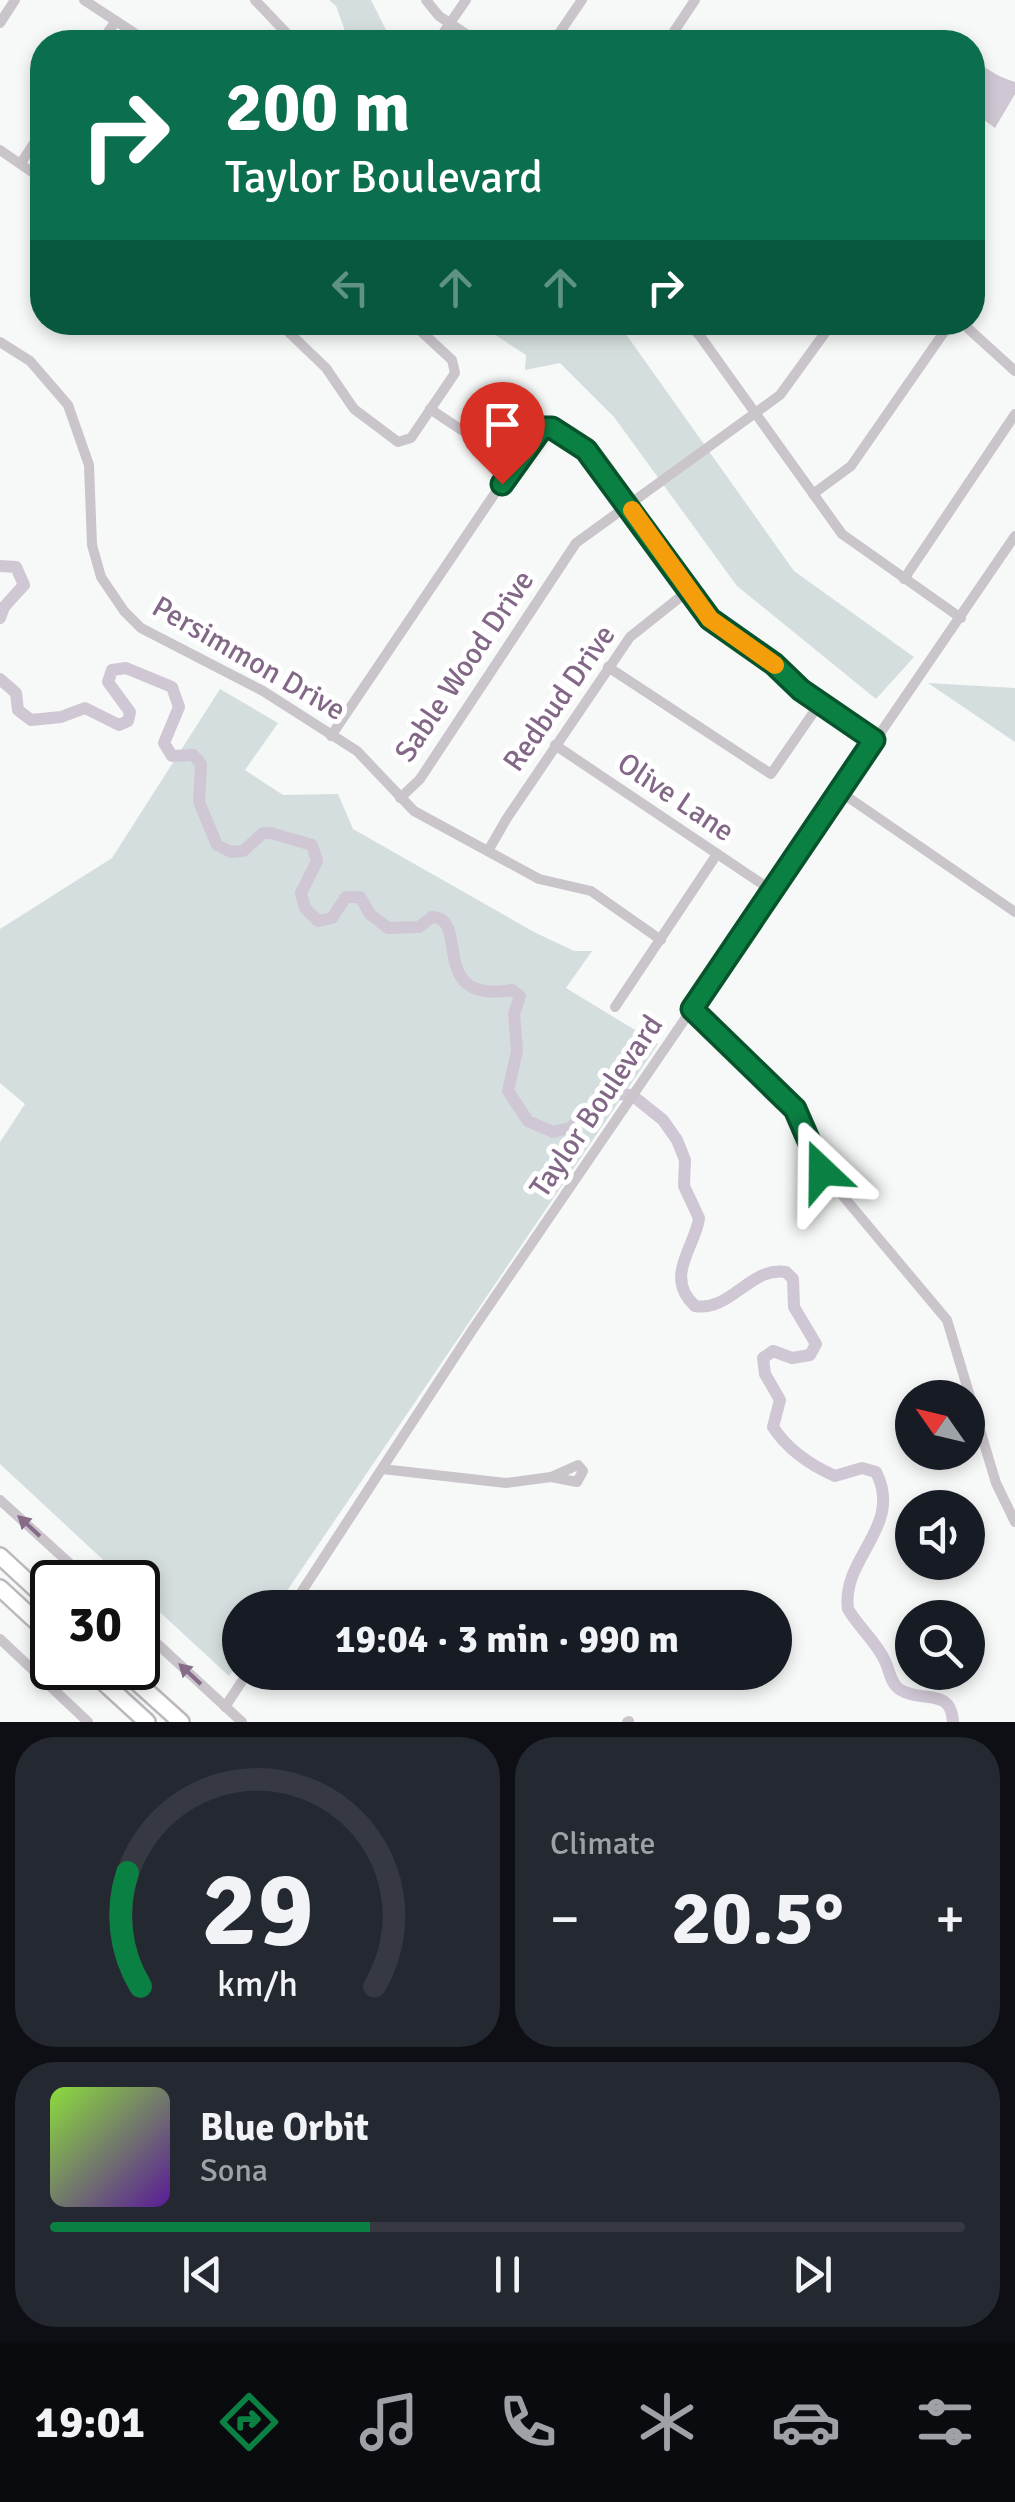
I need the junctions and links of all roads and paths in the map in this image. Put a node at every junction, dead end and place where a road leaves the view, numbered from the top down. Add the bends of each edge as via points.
1 (16, 0) edge
2 (84, 0) edge
3 (255, 0) edge
4 (426, 0) edge
5 (466, 0) edge
6 (582, 0) edge
7 (695, 0) edge
8 (116, 21) junction
9 (0, 23) edge
10 (450, 24) junction
11 (110, 30) edge
12 (130, 30) edge
13 (284, 30) edge
14 (446, 30) edge
15 (459, 30) edge
16 (562, 30) edge
17 (675, 30) edge
18 (30, 149) edge
19 (0, 150) edge
20 (21, 163) junction
21 (30, 169) edge
22 (292, 335) edge
23 (424, 335) edge
24 (699, 335) edge
25 (824, 335) edge
26 (942, 335) edge
27 (975, 335) edge
28 (0, 342) edge
29 (1015, 371) edge
30 (430, 409) junction
31 (755, 412) junction
32 (1015, 414) edge
33 (514, 465) junction
34 (813, 494) junction
35 (627, 503) junction
36 (1014, 541) edge
37 (904, 579) junction
38 (689, 590) junction
39 (961, 618) junction
40 (608, 667) junction
41 (820, 704) junction
42 (332, 736) junction
43 (874, 740) junction
44 (555, 746) junction
45 (839, 791) junction
46 (400, 798) junction
47 (488, 852) junction
48 (716, 854) junction
49 (770, 890) junction
50 (1015, 912) edge
51 (661, 940) junction
52 (615, 1007) dead end
53 (692, 1009) junction
54 (382, 1469) junction
55 (552, 1477) dead end
56 (0, 1500) edge
57 (1015, 1522) edge
58 (0, 1556) edge
59 (66, 1560) edge
60 (30, 1583) edge
61 (0, 1588) edge
62 (302, 1590) edge
63 (30, 1616) edge
64 (0, 1639) edge
65 (160, 1646) edge
66 (112, 1690) edge
67 (146, 1690) edge
68 (236, 1690) edge
69 (225, 1707) junction
70 (88, 1722) edge
71 (146, 1722) edge
72 (180, 1722) edge
73 (242, 1722) edge

1 - 9 street
2 - 8 street
3 - 13 street
4 - 10 street
5 - 10 street
6 - 16 street
7 - 17 street
8 - 11 street
8 - 12 street
10 - 14 street
10 - 15 street
18 - 20 street
19 - 20 street
20 - 21 street
22 - 30 street via 368,422 398,442 405,442
23 - 30 street via 456,366
24 - 31 street
25 - 31 street, Sable Wood Drive via 792,382
26 - 34 street via 851,466
27 - 29 street
28 - 42 street, Persimmon Drive via 30,361 68,405 90,466 96,561 124,612 160,640 264,691
30 - 33 street
31 - 34 street
31 - 35 street, Sable Wood Drive
32 - 37 street
33 - 35 street via 542,428 552,428 586,450
33 - 42 street
34 - 37 street via 842,534
35 - 38 street
35 - 46 street, Sable Wood Drive via 576,542 420,778
36 - 39 street, Taylor Boulevard
37 - 39 street
38 - 40 street, Redbud Drive via 639,627
38 - 41 street via 722,628
39 - 43 street, Taylor Boulevard
40 - 41 street via 772,774
40 - 44 street, Redbud Drive
41 - 43 street
42 - 46 street, Persimmon Drive via 368,759
43 - 45 street, Taylor Boulevard
44 - 47 street, Redbud Drive
44 - 48 street, Olive Lane
45 - 49 street, Taylor Boulevard
45 - 50 street
46 - 47 street, Persimmon Drive
47 - 51 street, Persimmon Drive via 539,880 592,891
48 - 49 street, Olive Lane
48 - 51 street
49 - 53 street, Taylor Boulevard
51 - 52 street
53 - 54 street, Taylor Boulevard
53 - 57 street via 795,1109 822,1171 947,1320 996,1483
54 - 55 street via 506,1482
54 - 62 street, Taylor Boulevard
59 -> 56 street
58 - 60 highway
61 - 63 highway
64 - 70 street
69 -> 65 street
66 - 71 highway
67 - 72 highway
68 - 69 street
69 - 73 street

